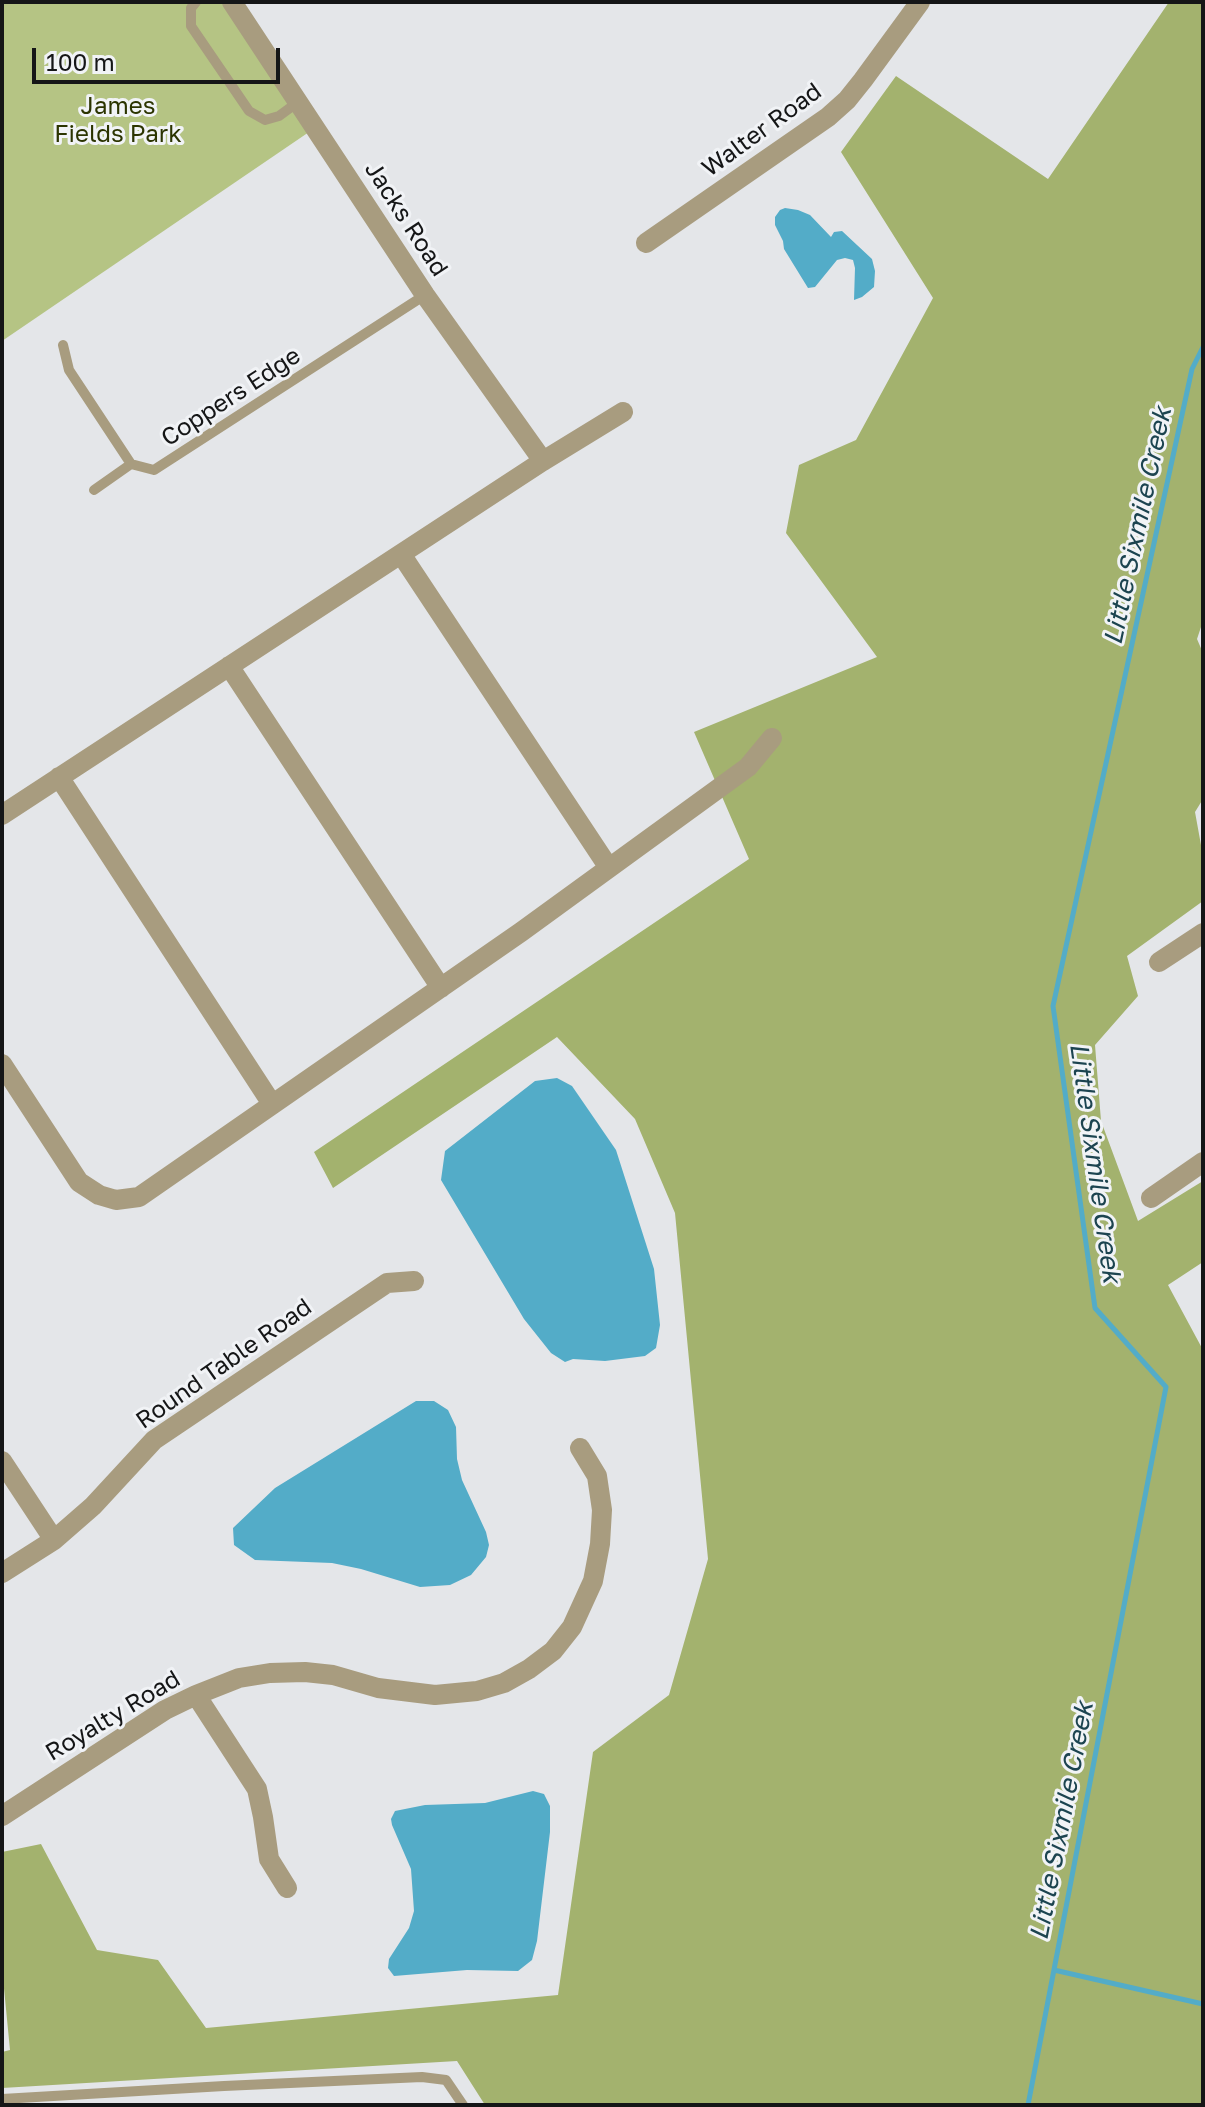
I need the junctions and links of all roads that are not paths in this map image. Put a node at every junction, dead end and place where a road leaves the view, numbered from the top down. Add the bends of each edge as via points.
1 (196, 2) edge
2 (232, 2) edge
3 (920, 2) edge
4 (298, 102) junction
5 (646, 243) dead end
6 (425, 295) junction
7 (63, 345) dead end
8 (623, 412) dead end
9 (543, 461) junction
10 (131, 464) junction
11 (94, 490) dead end
12 (401, 554) junction
13 (229, 666) junction
14 (772, 738) dead end
15 (59, 777) junction
16 (2, 815) edge
17 (609, 868) junction
18 (1203, 933) edge
19 (1159, 962) dead end
20 (441, 988) junction
21 (2, 1064) edge
22 (272, 1104) junction
23 (1203, 1162) edge
24 (1151, 1198) dead end
25 (414, 1281) dead end
26 (580, 1448) dead end
27 (2, 1461) edge
28 (54, 1540) junction
29 (2, 1573) edge
30 (196, 1695) junction
31 (2, 1816) edge
32 (287, 1888) dead end
33 (2, 2099) edge
34 (463, 2105) edge

1 - 4 lane via 191,26 249,111 265,120
2 - 4 street, Jacks Road
3 - 5 street, Walter Road via 847,100 828,117
4 - 6 street, Jacks Road
6 - 9 street, Jacks Road
6 - 10 lane, Coppers Edge via 154,470
7 - 10 lane via 69,370
8 - 9 street
9 - 12 street
10 - 11 lane
12 - 13 street
12 - 17 street
13 - 15 street
13 - 20 street
14 - 17 street via 748,767
15 - 16 street
15 - 22 street
17 - 20 street
18 - 19 street
20 - 22 street
21 - 22 street via 79,1182 116,1200 139,1197
23 - 24 street
25 - 28 street, Round Table Road via 387,1283 154,1440
26 - 30 street, Royalty Road via 597,1476 602,1510 593,1581 572,1627 529,1669 477,1691 435,1695 305,1672 239,1678
27 - 28 street
28 - 29 street, Round Table Road
30 - 31 street, Royalty Road
30 - 32 street via 257,1789 269,1859
33 - 34 lane via 422,2077 446,2080

